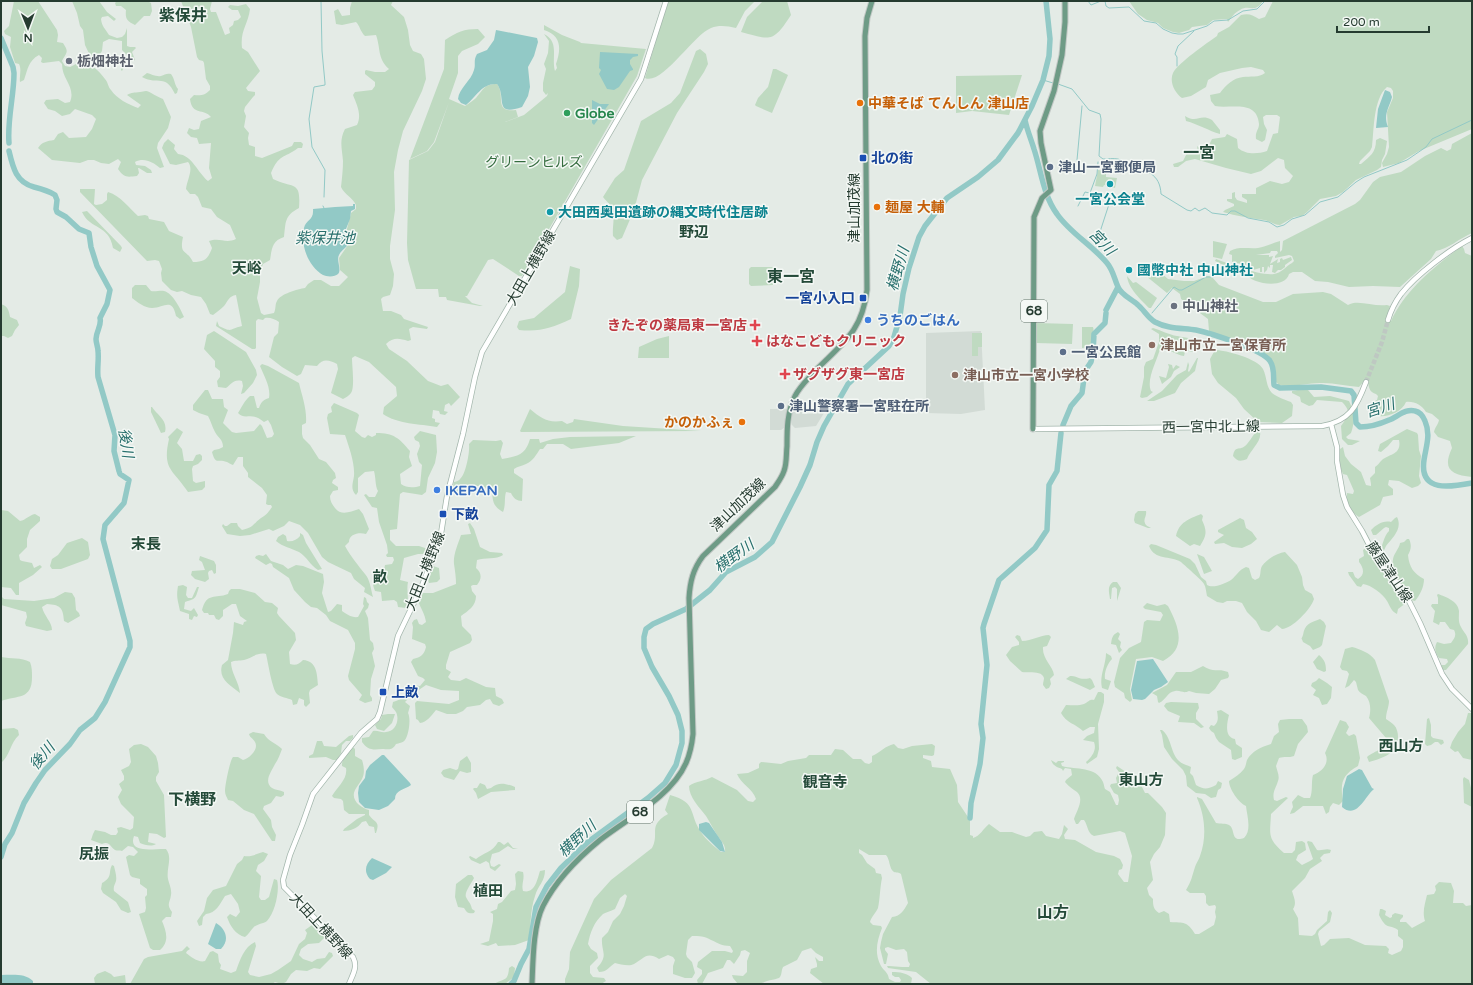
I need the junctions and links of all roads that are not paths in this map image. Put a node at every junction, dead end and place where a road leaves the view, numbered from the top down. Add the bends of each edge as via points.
1 (666, 1) edge
2 (872, 1) edge
3 (1065, 1) edge
4 (1472, 238) edge
5 (1388, 320) tunnel mouth
6 (1366, 382) tunnel mouth
7 (1331, 424) junction
8 (1033, 429) joint
9 (1472, 709) edge
10 (349, 984) edge
11 (532, 984) edge

1 - 10 main road, 大田上横野線 via 641,79 482,352 446,496 440,540 398,636 379,714 313,794 290,855 283,880 284,886 353,957 355,968
2 - 11 main road, 津山加茂線 / 68 via 865,36 867,290 861,318 850,335 796,394 789,412 786,460 780,479 703,556 694,569 689,598 693,734 685,764 666,790 592,846 560,881 541,912
3 - 8 main road, 68 via 1062,55 1054,91 1040,131 1040,143 1051,190 1034,217
4 - 5 main road via 1436,262 1409,286 1395,303
6 - 7 main road, 西一宮中北上線 via 1355,407 1347,416
7 - 8 main road, 西一宮中北上線
7 - 9 main road, 藤屋津山線 via 1347,507 1377,560 1406,595 1442,674 1452,689

